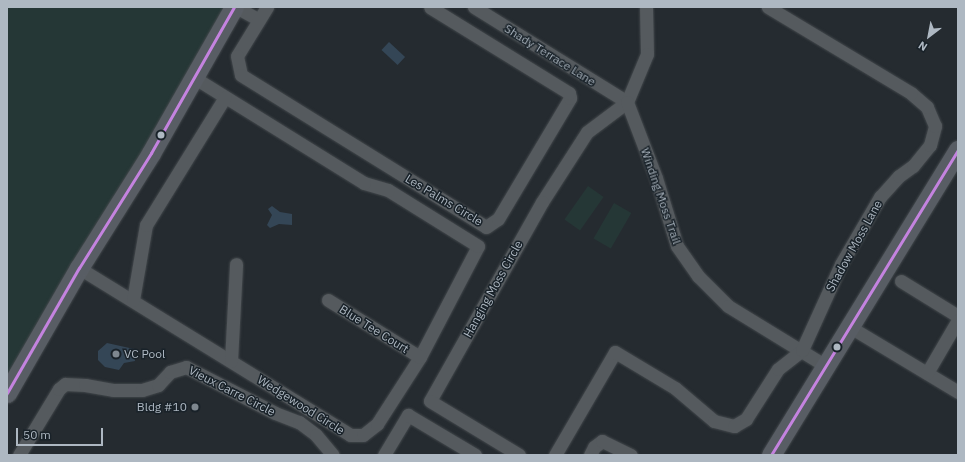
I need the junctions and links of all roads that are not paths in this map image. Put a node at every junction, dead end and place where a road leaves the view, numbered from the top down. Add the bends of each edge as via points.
1 (235, 7) edge
2 (267, 7) edge
3 (430, 7) edge
4 (474, 7) edge
5 (646, 7) edge
6 (768, 7) edge
7 (259, 20) junction
8 (192, 77) junction
9 (225, 97) junction
10 (627, 102) junction
11 (958, 150) edge
12 (486, 227) junction
13 (478, 246) junction
14 (236, 264) dead end
15 (79, 268) junction
16 (901, 281) dead end
17 (133, 300) junction
18 (328, 300) dead end
19 (956, 312) edge
20 (850, 327) junction
21 (802, 350) junction
22 (420, 357) junction
23 (231, 361) junction
24 (826, 366) junction
25 (927, 373) junction
26 (958, 392) edge
27 (7, 393) edge
28 (19, 455) edge
29 (333, 455) edge
30 (384, 455) edge
31 (476, 455) edge
32 (519, 455) edge
33 (555, 455) edge
34 (590, 455) edge
35 (631, 455) edge
36 (771, 455) edge

1 - 7 street
1 - 8 street
2 - 7 street, Les Palms Circle
3 - 12 street, Les Palms Circle via 569,93 570,98 498,219
4 - 10 street, Shady Terrace Lane
5 - 10 street via 646,54
6 - 21 street, Shadow Moss Lane via 911,93 927,107 935,126 930,145 913,166 899,176 880,197 841,264
7 - 12 street, Les Palms Circle via 237,56 241,75
8 - 9 street
8 - 15 street via 151,153
9 - 13 street via 364,183 388,190
9 - 17 street via 146,225
10 - 21 street, Winding Moss Trail via 656,178 677,246 698,276 728,306
10 - 32 street, Hanging Moss Circle via 587,132 542,202 430,401
11 - 20 street
12 - 13 street, Wedgewood Circle
13 - 22 street, Wedgewood Circle
14 - 23 street
15 - 17 street, Wedgewood Circle
15 - 27 street
16 - 19 street
17 - 23 street, Wedgewood Circle
18 - 22 street, Blue Tee Court
19 - 25 street
20 - 24 street
20 - 25 street
21 - 24 street, Winding Moss Trail
21 - 33 street via 778,369 746,419 734,426 714,421 675,388 615,352
22 - 23 street, Wedgewood Circle via 377,424 363,435 350,435
24 - 36 street
25 - 26 street
28 - 29 street, Vieux Carre Circle via 59,389 65,384 85,384 113,390 142,390 158,385 170,372 186,367 274,413 299,422 316,435
30 - 31 street via 408,415
34 - 35 street via 594,447 602,441

